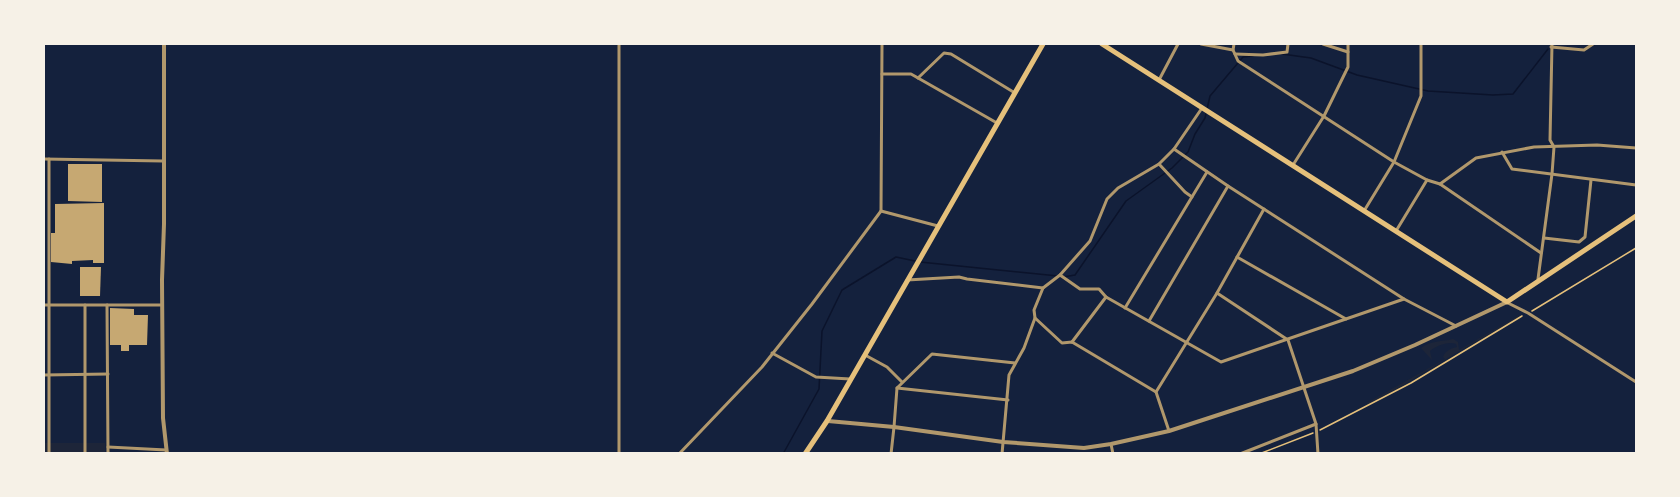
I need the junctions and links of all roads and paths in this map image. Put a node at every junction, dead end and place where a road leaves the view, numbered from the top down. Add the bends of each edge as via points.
1 (164, 44) edge
2 (619, 44) edge
3 (882, 44) edge
4 (1044, 44) edge
5 (1102, 44) edge
6 (1178, 44) edge
7 (1201, 44) edge
8 (1210, 44) edge
9 (1234, 44) edge
10 (1288, 44) edge
11 (1323, 44) edge
12 (1348, 44) edge
13 (1421, 44) edge
14 (1593, 44) edge
15 (1552, 45) edge
16 (1234, 52) junction
17 (1348, 52) junction
18 (882, 74) junction
19 (918, 78) junction
20 (1159, 80) junction
21 (1015, 93) junction
22 (1202, 108) junction
23 (1324, 116) junction
24 (997, 123) junction
25 (1554, 147) junction
26 (1636, 148) edge
27 (1174, 149) junction
28 (1502, 152) junction
29 (44, 159) edge
30 (49, 159) junction
31 (163, 161) junction
32 (1394, 162) junction
33 (1159, 164) junction
34 (1292, 166) junction
35 (1207, 172) junction
36 (1552, 174) junction
37 (1591, 179) junction
38 (1427, 180) junction
39 (1440, 184) junction
40 (1636, 185) edge
41 (1228, 186) junction
42 (1192, 197) junction
43 (1264, 209) junction
44 (881, 211) junction
45 (1364, 211) junction
46 (1636, 216) edge
47 (938, 226) junction
48 (44, 231) edge
49 (49, 231) junction
50 (1396, 231) junction
51 (1585, 237) junction
52 (1544, 238) junction
53 (1636, 248) edge
54 (1541, 252) junction
55 (1582, 252) junction
56 (1237, 257) junction
57 (1060, 275) junction
58 (907, 280) junction
59 (1538, 281) junction
60 (1043, 288) junction
61 (1217, 293) junction
62 (1106, 297) junction
63 (1404, 299) junction
64 (1506, 302) junction
65 (46, 305) edge
66 (85, 305) junction
67 (107, 305) junction
68 (163, 305) junction
69 (1125, 308) junction
70 (1528, 313) junction
71 (1035, 318) junction
72 (1346, 319) junction
73 (1149, 321) junction
74 (1456, 326) junction
75 (1287, 340) junction
76 (1072, 342) junction
77 (1186, 343) junction
78 (772, 353) junction
79 (864, 355) junction
80 (1015, 363) junction
81 (85, 374) junction
82 (108, 374) junction
83 (44, 375) edge
84 (49, 375) junction
85 (850, 379) junction
86 (902, 382) junction
87 (1636, 382) edge
88 (1304, 386) junction
89 (897, 388) junction
90 (1156, 392) junction
91 (1008, 400) junction
92 (827, 421) junction
93 (1316, 424) junction
94 (894, 428) junction
95 (1169, 431) junction
96 (1317, 431) junction
97 (1003, 442) junction
98 (1111, 444) junction
99 (108, 447) junction
100 (166, 452) edge
101 (49, 453) edge
102 (85, 453) edge
103 (108, 453) edge
104 (619, 453) edge
105 (680, 453) edge
106 (807, 453) edge
107 (891, 453) edge
108 (1002, 453) edge
109 (1113, 453) edge
110 (1240, 453) edge
111 (1259, 453) edge
112 (1318, 453) edge

1 - 31 street
2 - 104 street
3 - 18 street
4 - 21 main road
5 - 20 main road
6 - 20 street
7 - 8 street
8 - 16 street
9 - 16 street
10 - 16 street via 1287,52
11 - 17 street
12 - 17 street
13 - 32 street via 1421,96
14 - 15 street via 1584,50
15 - 25 street via 1550,140
16 - 23 street via 1238,61
17 - 23 street via 1348,67
18 - 19 street via 911,74
18 - 44 street
19 - 21 street via 944,53 951,54
19 - 24 street
20 - 22 main road
21 - 24 main road
22 - 27 street
22 - 34 main road
23 - 32 street
23 - 34 street
24 - 47 main road
25 - 26 street
25 - 28 street
25 - 36 street
27 - 33 street
27 - 35 street
28 - 36 street via 1512,169
28 - 39 street via 1476,158
29 - 30 street
30 - 31 street
30 - 49 street
31 - 68 street
32 - 38 street
32 - 45 street
33 - 42 street
33 - 57 street via 1107,199 1090,241
34 - 45 main road
35 - 41 street
35 - 42 street
36 - 37 street
36 - 52 street
37 - 40 street
37 - 51 street
38 - 39 street
38 - 50 street
39 - 54 street
41 - 43 street
41 - 73 street
42 - 69 street
43 - 56 street
43 - 63 street
44 - 47 street
44 - 78 street
45 - 50 main road
46 - 55 main road
47 - 58 main road
48 - 49 street
49 - 65 street
50 - 64 main road
51 - 52 street via 1579,242
51 - 55 street
52 - 54 street
53 - 70 path
54 - 59 street
55 - 59 main road
56 - 61 street
56 - 72 street
57 - 60 street
57 - 62 street via 1080,289 1099,289
58 - 60 street via 959,277
58 - 79 main road
59 - 64 main road
60 - 71 street via 1034,310
61 - 75 street
61 - 77 street
62 - 69 street
62 - 76 street
63 - 72 street
63 - 74 street
64 - 70 street
64 - 74 street
65 - 66 street
65 - 84 street
66 - 67 street
66 - 81 street
67 - 68 street
67 - 82 street
68 - 100 street
69 - 73 street
70 - 87 street
70 - 96 path via 1411,383
71 - 76 street via 1062,344
71 - 80 street
72 - 75 street
73 - 77 street
74 - 88 street via 1353,371
75 - 77 street via 1221,362
75 - 88 street
76 - 90 street
77 - 90 street
78 - 85 street via 816,377
78 - 105 street
79 - 85 main road
79 - 86 street via 887,367
80 - 86 street via 932,354
80 - 91 street via 1009,375
81 - 82 street
81 - 84 street
81 - 102 street
82 - 99 street
83 - 84 street
84 - 101 street
85 - 92 main road
86 - 89 street
88 - 93 street
88 - 95 street
89 - 91 street
89 - 94 street
90 - 95 street
91 - 97 street
92 - 94 street
92 - 106 main road
93 - 96 street
93 - 110 street
94 - 97 street
94 - 107 street
95 - 98 street
96 - 111 path
96 - 112 street
97 - 98 street via 1084,448
97 - 108 street
98 - 109 street
99 - 100 street
99 - 103 street

